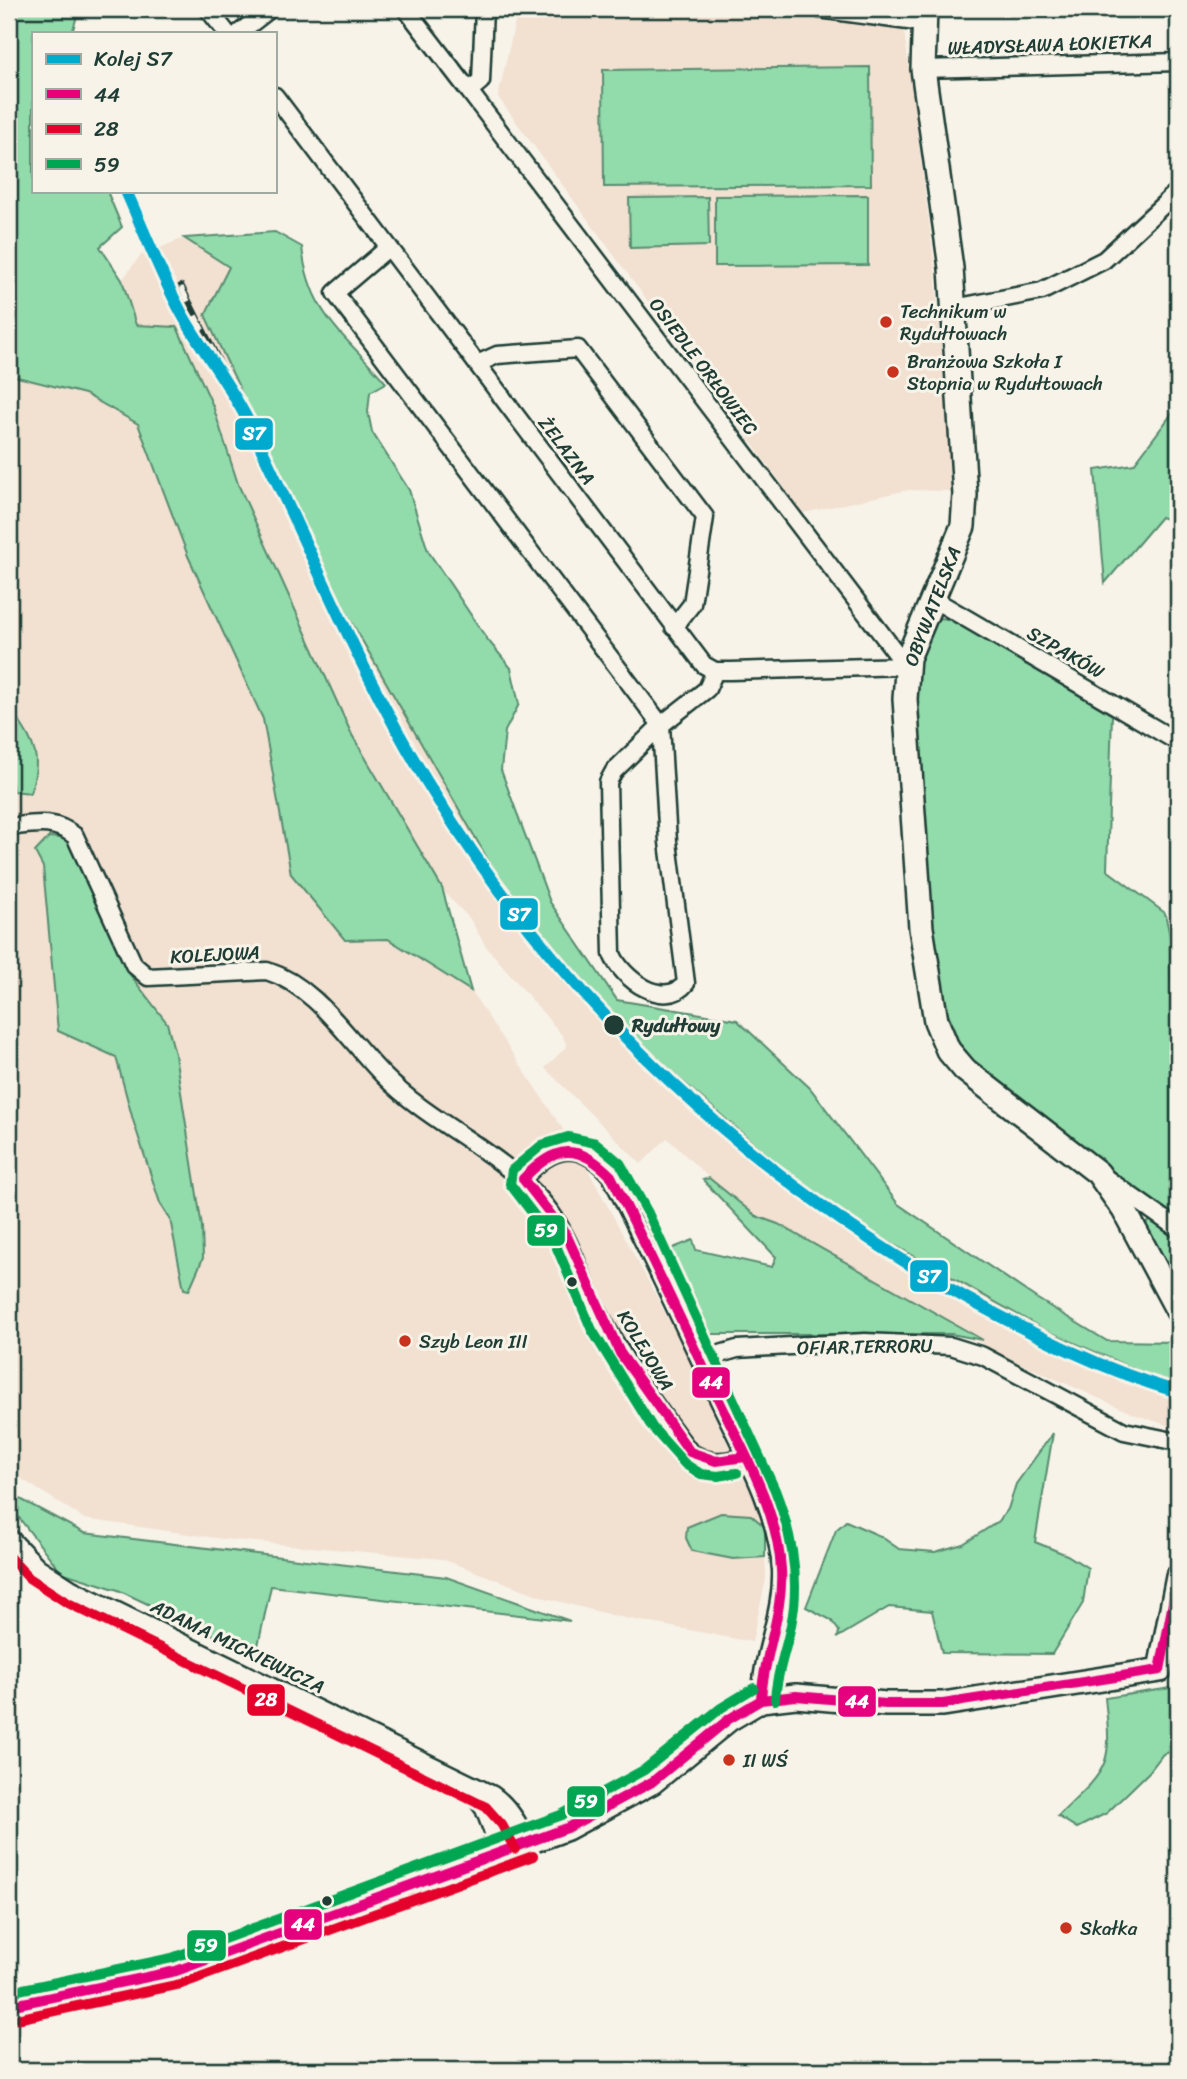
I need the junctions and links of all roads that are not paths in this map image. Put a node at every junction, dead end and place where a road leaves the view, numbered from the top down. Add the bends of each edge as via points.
1 (208, 9) edge
2 (270, 9) edge
3 (406, 9) edge
4 (484, 9) edge
5 (819, 9) edge
6 (924, 16) edge
7 (226, 32) edge
8 (240, 32) edge
9 (1178, 62) edge
10 (923, 69) junction
11 (469, 91) junction
12 (276, 97) edge
13 (1178, 191) edge
14 (389, 247) junction
15 (954, 308) junction
16 (477, 364) junction
17 (933, 598) junction
18 (674, 627) junction
19 (906, 666) junction
20 (715, 671) junction
21 (661, 725) junction
22 (1178, 742) edge
23 (9, 827) edge
24 (1098, 1173) junction
25 (523, 1179) junction
26 (1178, 1229) edge
27 (1175, 1295) edge
28 (700, 1360) junction
29 (1178, 1442) edge
30 (745, 1457) junction
31 (9, 1537) edge
32 (1178, 1577) edge
33 (1169, 1669) edge
34 (761, 1700) junction
35 (460, 1778) junction
36 (528, 1843) junction
37 (501, 1853) junction
38 (9, 2006) edge

1 - 7 street
2 - 8 street
3 - 11 street, OSIEDLE ORŁOWIEC
4 - 11 street via 481,80
5 - 6 street
6 - 10 street, OBYWATELSKA
9 - 10 street, WŁADYSŁAWA ŁOKIETKA
10 - 15 street, OBYWATELSKA
11 - 19 street, OSIEDLE ORŁOWIEC
12 - 14 street, ŻELAZNA
13 - 15 street via 1104,260 1042,291
14 - 16 street, ŻELAZNA
14 - 21 street via 335,293
15 - 17 street, OBYWATELSKA via 964,516
16 - 18 street, ŻELAZNA
16 - 18 street via 498,355 578,349 705,517 692,604
17 - 19 street, OBYWATELSKA
17 - 22 street, SZPAKÓW
18 - 20 street, ŻELAZNA via 699,660
19 - 20 street
19 - 24 street, OBYWATELSKA via 921,928 941,1035 965,1070
20 - 21 street via 707,689
21 - 21 street via 614,771 608,782 607,816 612,954 633,980 670,995 686,983 668,842
23 - 25 street, KOLEJOWA via 49,822 75,836 139,972 159,979 251,970 282,976 308,994 415,1104
24 - 26 street, OBYWATELSKA
24 - 27 street, OBYWATELSKA
25 - 28 street via 556,1151 579,1151 599,1161 611,1175
25 - 30 street, KOLEJOWA via 566,1234 620,1353 690,1452 707,1461
28 - 29 street, OFIAR TERRORU via 737,1349 865,1342 951,1346 983,1356 1124,1431
28 - 30 street
30 - 34 street via 776,1538 781,1571 779,1615 761,1677
31 - 35 street, ADAMA MICKIEWICZA via 38,1567 72,1589
32 - 33 street
33 - 34 street via 943,1704 796,1696
34 - 36 street via 630,1795 592,1817
35 - 36 street, ADAMA MICKIEWICZA via 503,1802
35 - 37 street, ADAMA MICKIEWICZA via 484,1809
36 - 37 street
37 - 38 street via 176,1971

